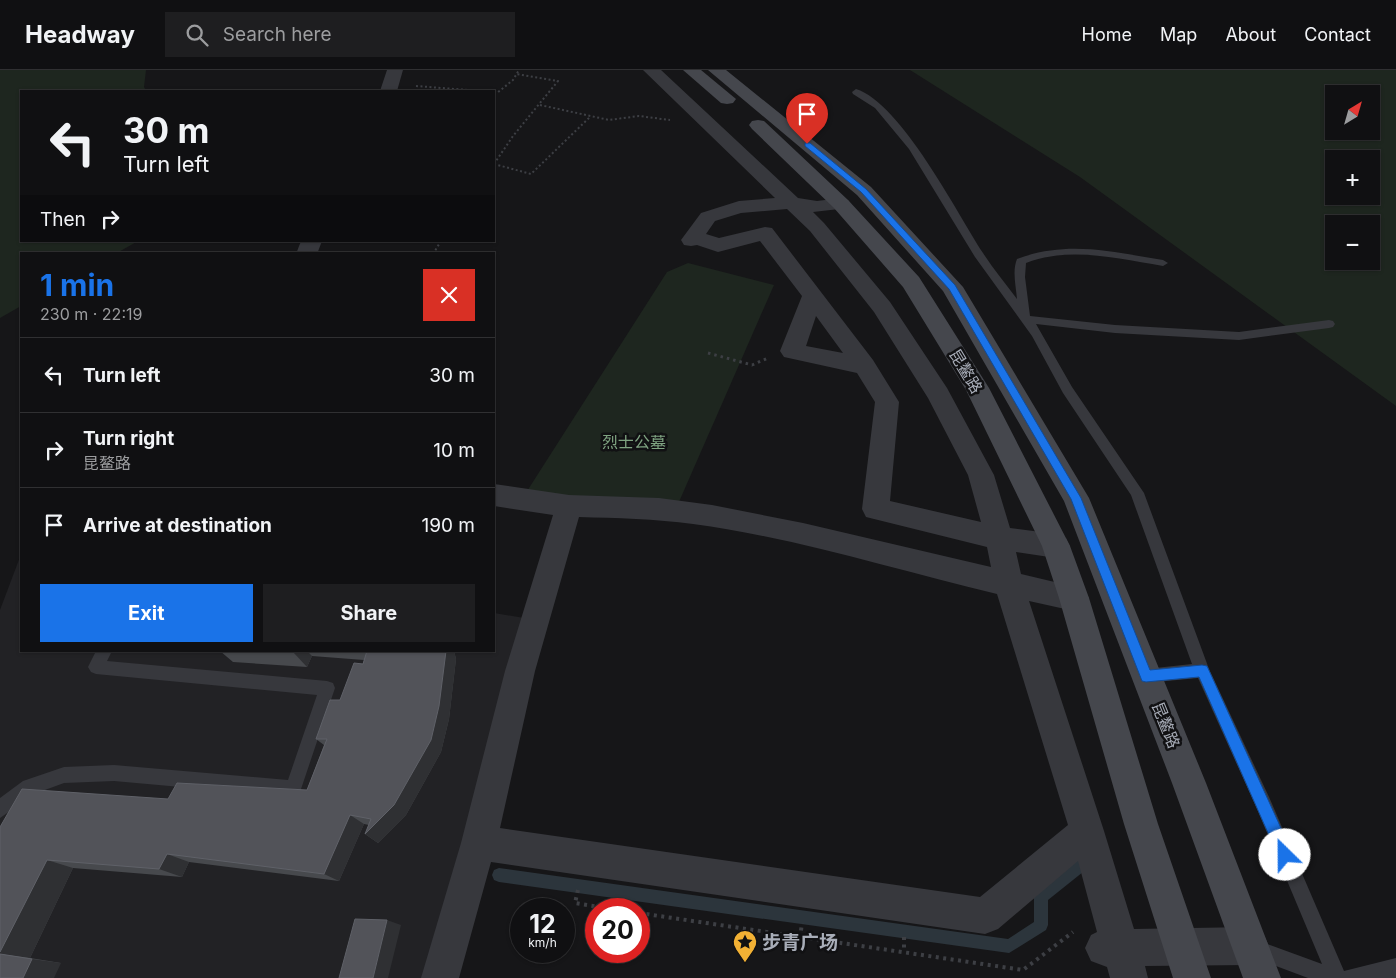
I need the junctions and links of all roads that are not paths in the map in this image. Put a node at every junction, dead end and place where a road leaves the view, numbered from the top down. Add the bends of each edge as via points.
1 (395, 70) edge
2 (651, 70) edge
3 (691, 70) edge
4 (716, 70) edge
5 (390, 89) edge
6 (856, 92) dead end
7 (792, 203) junction
8 (841, 204) junction
9 (1163, 263) dead end
10 (813, 295) junction
11 (1025, 318) junction
12 (1329, 324) dead end
13 (865, 366) junction
14 (495, 495) edge
15 (569, 506) junction
16 (999, 538) junction
17 (1056, 546) junction
18 (1009, 585) junction
19 (1074, 598) junction
20 (104, 652) edge
21 (1202, 670) junction
22 (1146, 676) junction
23 (0, 809) edge
24 (1087, 831) junction
25 (478, 843) junction
26 (1108, 951) edge
27 (1187, 962) edge
28 (1256, 962) edge
29 (1396, 968) edge
30 (440, 978) edge
31 (1332, 978) edge
32 (1337, 978) edge
33 (1349, 978) edge

1 - 5 street
2 - 7 street
3 - 8 street, 昆鳌路 via 757,124
4 - 22 street, 昆鳌路 via 864,191 952,287 1076,498
6 - 11 lane via 878,106 913,148 980,257
7 - 8 street via 817,207
7 - 10 street via 739,207 708,217 692,238 718,245 765,233
7 - 16 street via 817,227 882,307 938,394 981,475
8 - 17 street, 昆鳌路 via 911,282 977,388
9 - 11 lane via 1071,250 1037,254 1021,261
10 - 13 street
10 - 13 street via 792,352
11 - 12 lane via 1238,336
11 - 21 lane via 1067,390 1137,493
13 - 16 street via 888,402 876,509
14 - 15 street
15 - 18 street via 653,508 712,516 887,554
15 - 25 street via 520,672
16 - 17 street
16 - 18 street
17 - 19 street, 昆鳌路
18 - 19 street
18 - 24 street
19 - 27 street, 昆鳌路 via 1141,824
20 - 23 lane via 96,667 327,688 293,789 114,773 64,775 29,787
21 - 22 lane
21 - 32 lane
22 - 28 street, 昆鳌路
24 - 25 street via 985,916
24 - 26 street
25 - 30 street
26 - 27 street
27 - 28 street
28 - 31 lane
29 - 33 lane

